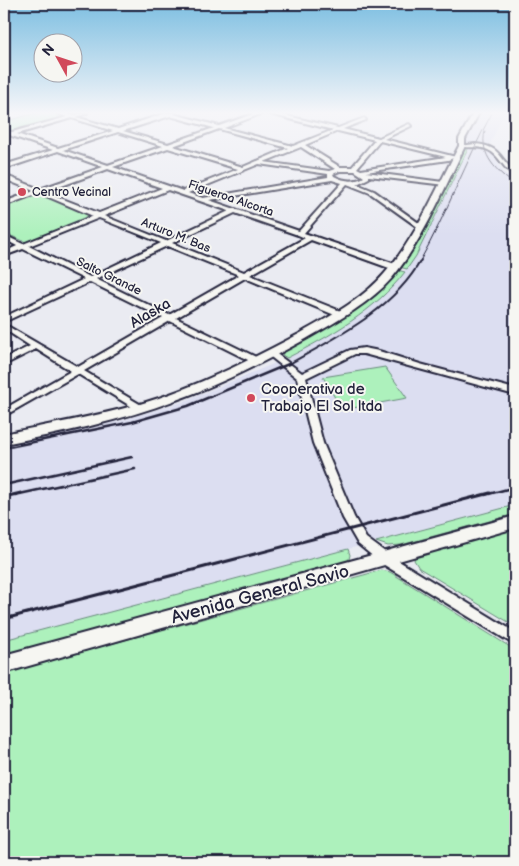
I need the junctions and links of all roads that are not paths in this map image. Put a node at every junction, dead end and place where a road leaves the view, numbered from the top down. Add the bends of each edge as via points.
1 (48, 153) edge
2 (68, 153) edge
3 (149, 153) edge
4 (193, 153) edge
5 (281, 153) edge
6 (314, 153) edge
7 (367, 153) edge
8 (438, 153) edge
9 (457, 153) edge
10 (495, 153) edge
11 (454, 157) junction
12 (260, 163) junction
13 (4, 167) edge
14 (109, 168) junction
15 (244, 169) junction
16 (339, 169) junction
17 (354, 169) junction
18 (364, 173) junction
19 (515, 173) edge
20 (331, 176) junction
21 (4, 177) edge
22 (348, 182) junction
23 (443, 184) junction
24 (167, 188) junction
25 (40, 192) junction
26 (184, 193) junction
27 (202, 200) junction
28 (4, 204) edge
29 (235, 211) junction
30 (98, 216) junction
31 (421, 227) junction
32 (300, 234) junction
33 (4, 237) edge
34 (310, 237) junction
35 (167, 243) junction
36 (22, 246) junction
37 (4, 254) edge
38 (395, 267) junction
39 (245, 275) junction
40 (90, 279) junction
41 (340, 314) junction
42 (169, 318) junction
43 (4, 320) edge
44 (4, 326) edge
45 (36, 346) junction
46 (272, 354) junction
47 (258, 361) junction
48 (4, 362) edge
49 (78, 370) junction
50 (301, 377) junction
51 (515, 392) edge
52 (140, 408) junction
53 (4, 413) edge
54 (4, 439) edge
55 (515, 522) edge
56 (385, 559) junction
57 (515, 639) edge
58 (4, 664) edge

1 - 13 street
2 - 14 street, Figueroa Alcorta
3 - 14 street
4 - 15 street
5 - 12 street
6 - 16 street
7 - 17 street
8 - 11 street
9 - 11 main road
10 - 19 street
11 - 18 street
11 - 23 main road
12 - 15 street
12 - 20 street
14 - 24 street, Figueroa Alcorta
14 - 25 street
15 - 26 street
16 - 17 street
16 - 20 street
17 - 18 street
18 - 22 street via 367,178 364,180
18 - 23 street
20 - 22 street
20 - 27 street
21 - 25 street, Arturo M. Bas
22 - 31 street via 372,192
22 - 32 street
23 - 31 main road
24 - 26 street, Figueroa Alcorta
24 - 30 street
25 - 28 street
25 - 30 street, Arturo M. Bas
26 - 27 street, Figueroa Alcorta
27 - 29 street, Figueroa Alcorta
29 - 32 street, Figueroa Alcorta
29 - 35 street
30 - 35 street, Arturo M. Bas
30 - 36 street
31 - 38 main road
32 - 34 street, Figueroa Alcorta
33 - 36 street, Salto Grande
34 - 38 street, Figueroa Alcorta
34 - 39 street, Alaska
35 - 39 street, Arturo M. Bas
35 - 40 street
36 - 37 street
36 - 40 street, Salto Grande
38 - 41 main road via 374,290
39 - 41 street, Arturo M. Bas
39 - 42 street, Alaska
40 - 42 street, Salto Grande
40 - 43 street
41 - 46 main road
42 - 47 street, Salto Grande
42 - 49 street, Alaska
44 - 45 street
45 - 48 street
45 - 49 street
46 - 47 main road
46 - 50 street
47 - 52 main road
49 - 52 street
49 - 53 street, Alaska
50 - 51 street via 353,352 364,351
50 - 56 street via 318,443 354,529 367,546
52 - 54 main road
55 - 56 main road, Avenida General Savio
56 - 57 street
56 - 58 main road, Avenida General Savio

